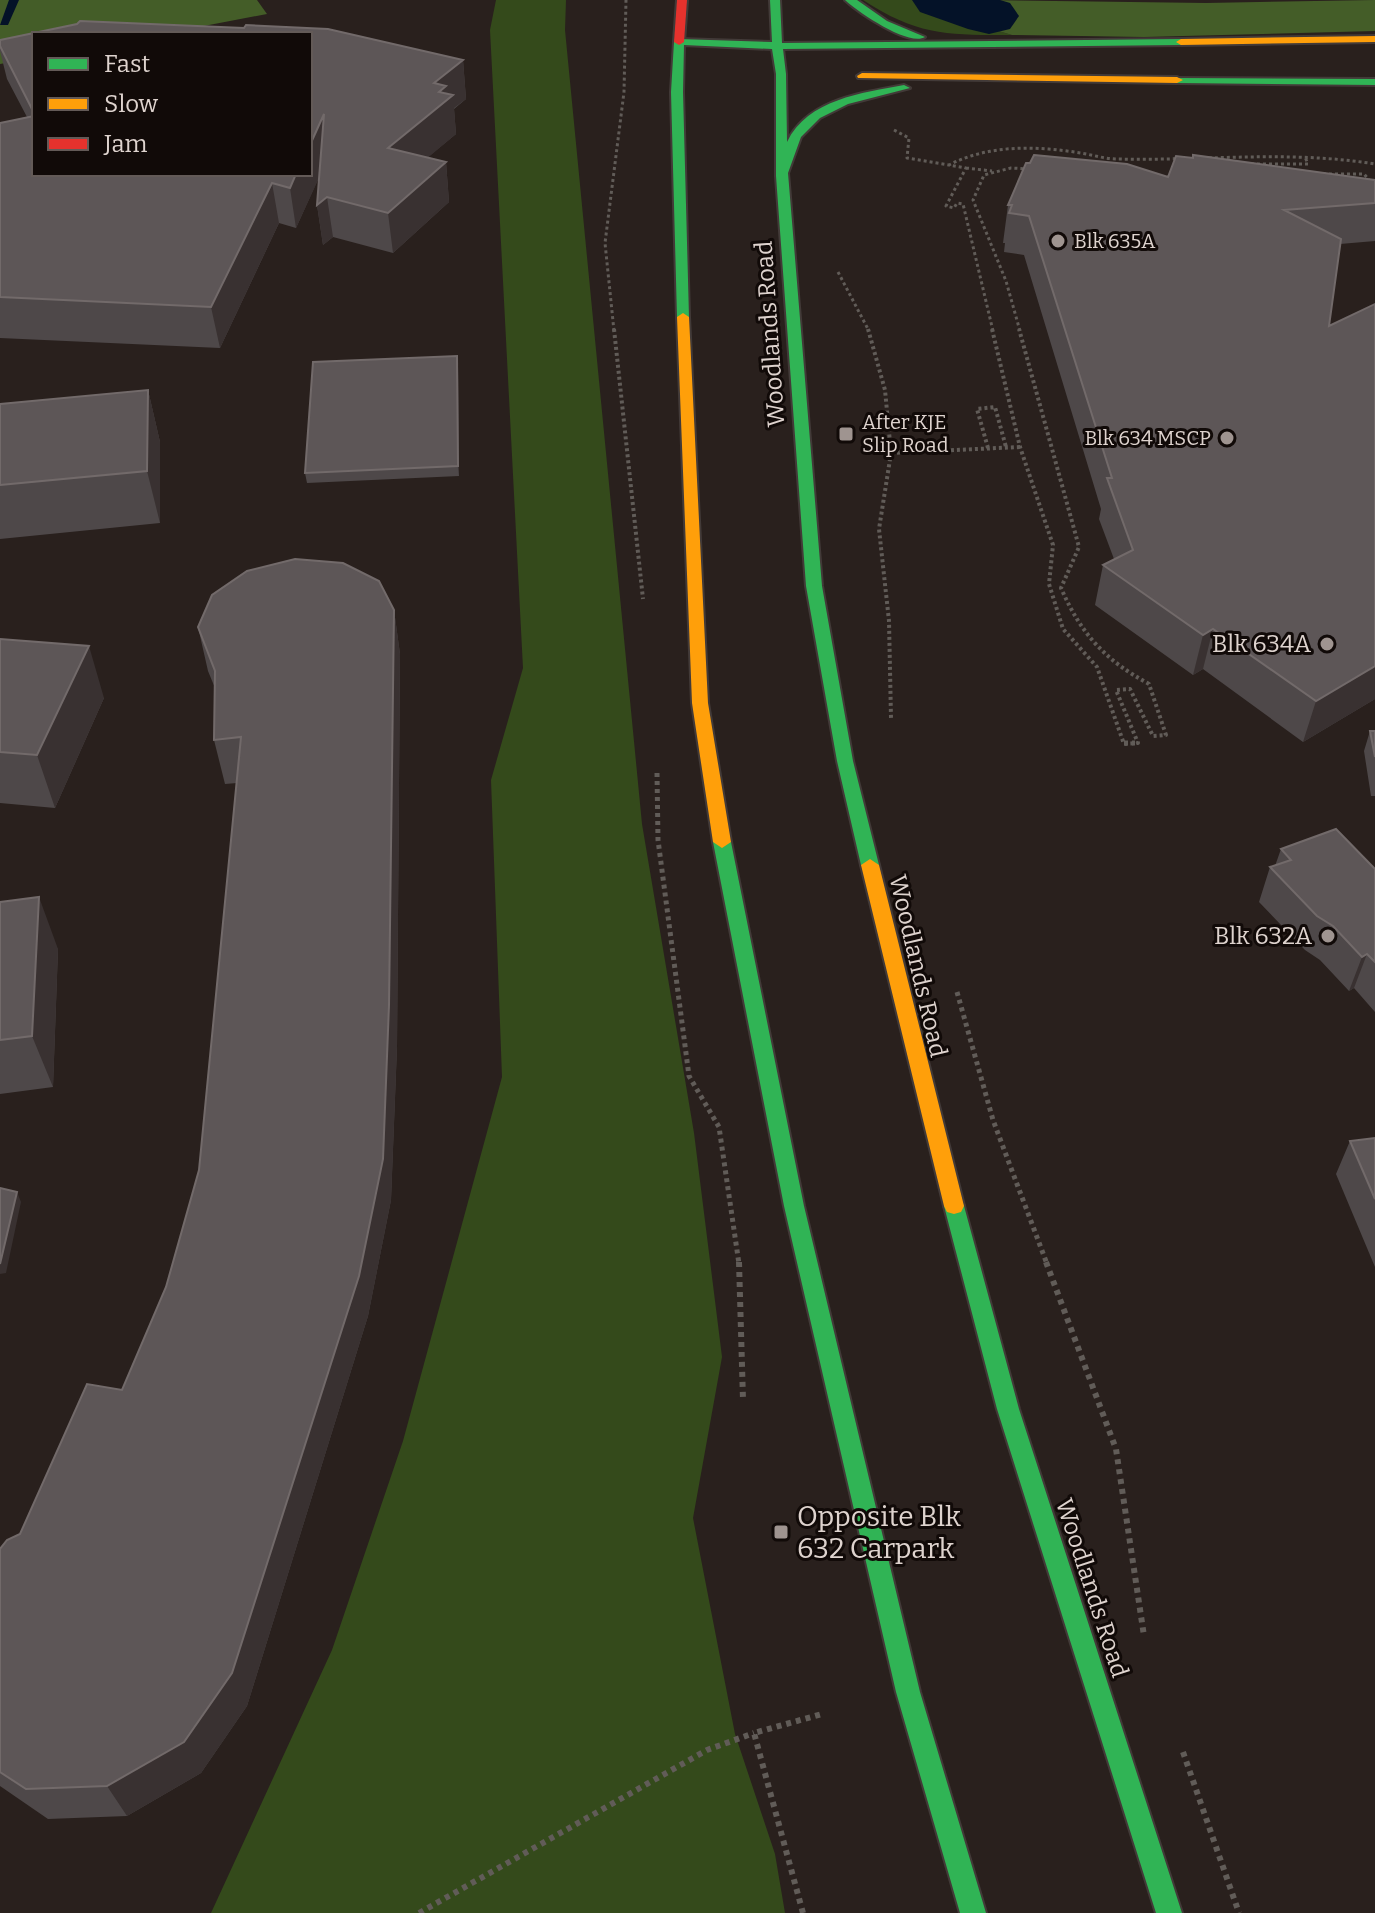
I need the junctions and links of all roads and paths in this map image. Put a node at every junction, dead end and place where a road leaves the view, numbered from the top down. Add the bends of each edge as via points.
1 (682, 0) edge
2 (775, 0) edge
3 (850, 0) edge
4 (1375, 39) edge
5 (679, 42) junction
6 (777, 45) junction
7 (974, 46) junction
8 (841, 75) dead end
9 (1042, 79) junction
10 (1375, 82) edge
11 (895, 131) dead end
12 (1261, 156) junction
13 (1305, 157) junction
14 (1221, 164) edge
15 (1235, 164) edge
16 (1250, 164) edge
17 (1265, 164) junction
18 (1375, 164) edge
19 (949, 165) junction
20 (966, 168) junction
21 (1039, 169) edge
22 (997, 172) junction
23 (1270, 174) edge
24 (1317, 174) edge
25 (782, 176) junction
26 (1375, 187) edge
27 (836, 260) dead end
28 (1006, 447) junction
29 (1020, 447) junction
30 (988, 448) junction
31 (891, 453) junction
32 (891, 731) dead end
33 (954, 982) dead end
34 (1146, 1651) dead end
35 (822, 1714) dead end
36 (754, 1733) junction
37 (1178, 1739) dead end
38 (419, 1913) edge
39 (803, 1913) edge
40 (973, 1913) edge
41 (1169, 1913) edge
42 (1239, 1913) edge

1 - 5 main road
2 - 6 main road, Woodlands Road
3 - 7 main road via 889,28
4 - 7 main road
5 - 6 main road
5 - 40 main road via 686,73 677,92 700,703 794,1206 908,1692
6 - 7 main road
6 - 25 main road, Woodlands Road
8 - 9 main road
9 - 10 main road
9 - 25 main road via 902,88 841,104 797,133
11 - 19 path via 909,138 907,158
12 - 13 path
12 - 17 path
12 - 19 path via 1114,159 1004,149 962,157
13 - 17 path, bridge via 1308,164
13 - 18 path
14 - 15 path
16 - 17 path, bridge
17 - 23 path
19 - 20 path
20 - 22 path
20 - 29 path via 946,206 963,204
21 - 22 path
22 - 29 path via 984,175 973,200 1006,281 1079,547 1061,588 1077,627 1116,667 1149,684 1166,735 1153,736 1130,689 1116,690 1138,743 1124,744 1097,667 1063,629 1049,584 1053,545
24 - 26 path via 1364,174
25 - 41 main road, Woodlands Road via 814,586 845,761 923,1089 1008,1409
27 - 31 path via 838,275 869,331 885,390
28 - 29 path
28 - 30 path
28 - 30 path via 995,407 977,409
30 - 31 path
31 - 32 path via 879,529 889,621
33 - 34 path via 993,1120 1116,1449
35 - 36 path
36 - 38 path via 707,1750
36 - 39 path
37 - 42 path

